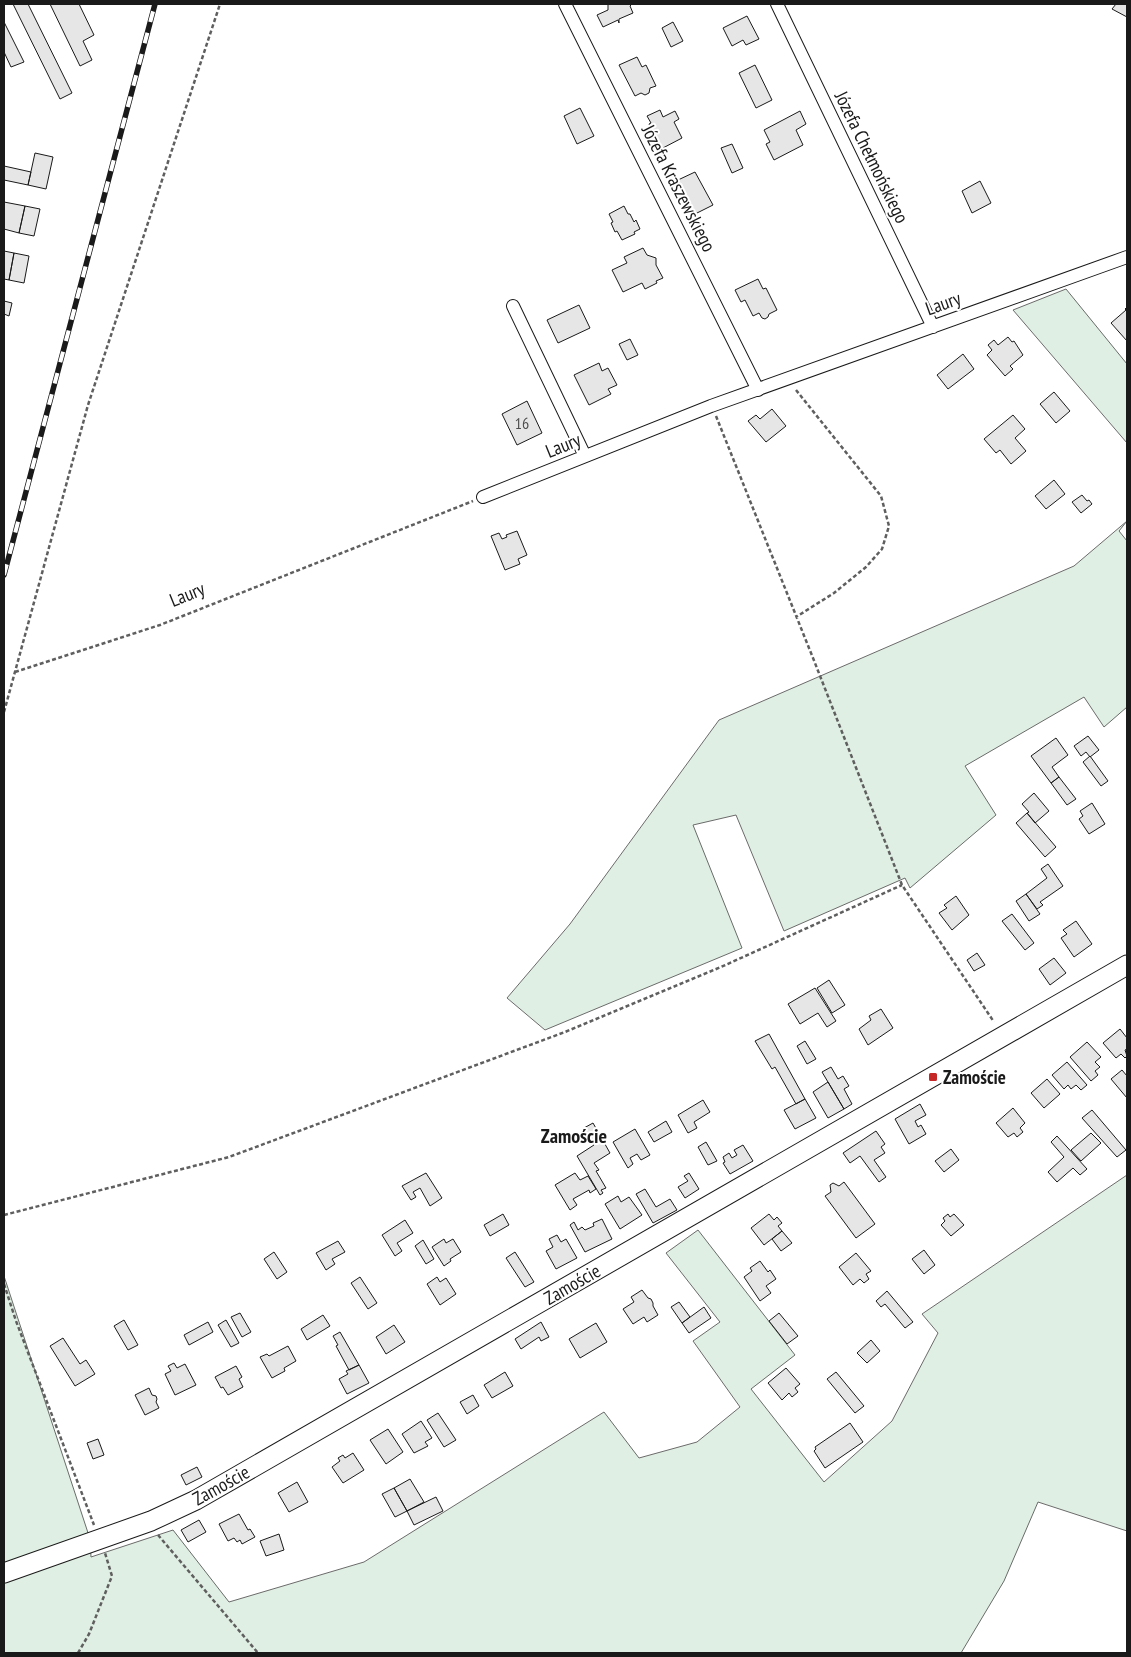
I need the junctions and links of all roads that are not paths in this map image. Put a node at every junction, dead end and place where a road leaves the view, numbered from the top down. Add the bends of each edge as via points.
1 (565, 4) edge
2 (777, 4) edge
3 (1127, 257) edge
4 (513, 306) dead end
5 (933, 327) junction
6 (758, 390) junction
7 (585, 456) junction
8 (484, 497) road end
9 (1127, 965) edge
10 (4, 1573) edge

1 - 6 street, Józefa Kraszewskiego
2 - 5 street, Józefa Chełmońskiego
3 - 5 street, Laury
4 - 7 street
5 - 6 street, Laury
6 - 7 street, Laury
7 - 8 street, Laury
9 - 10 street, Zamoście via 196,1500 150,1521

